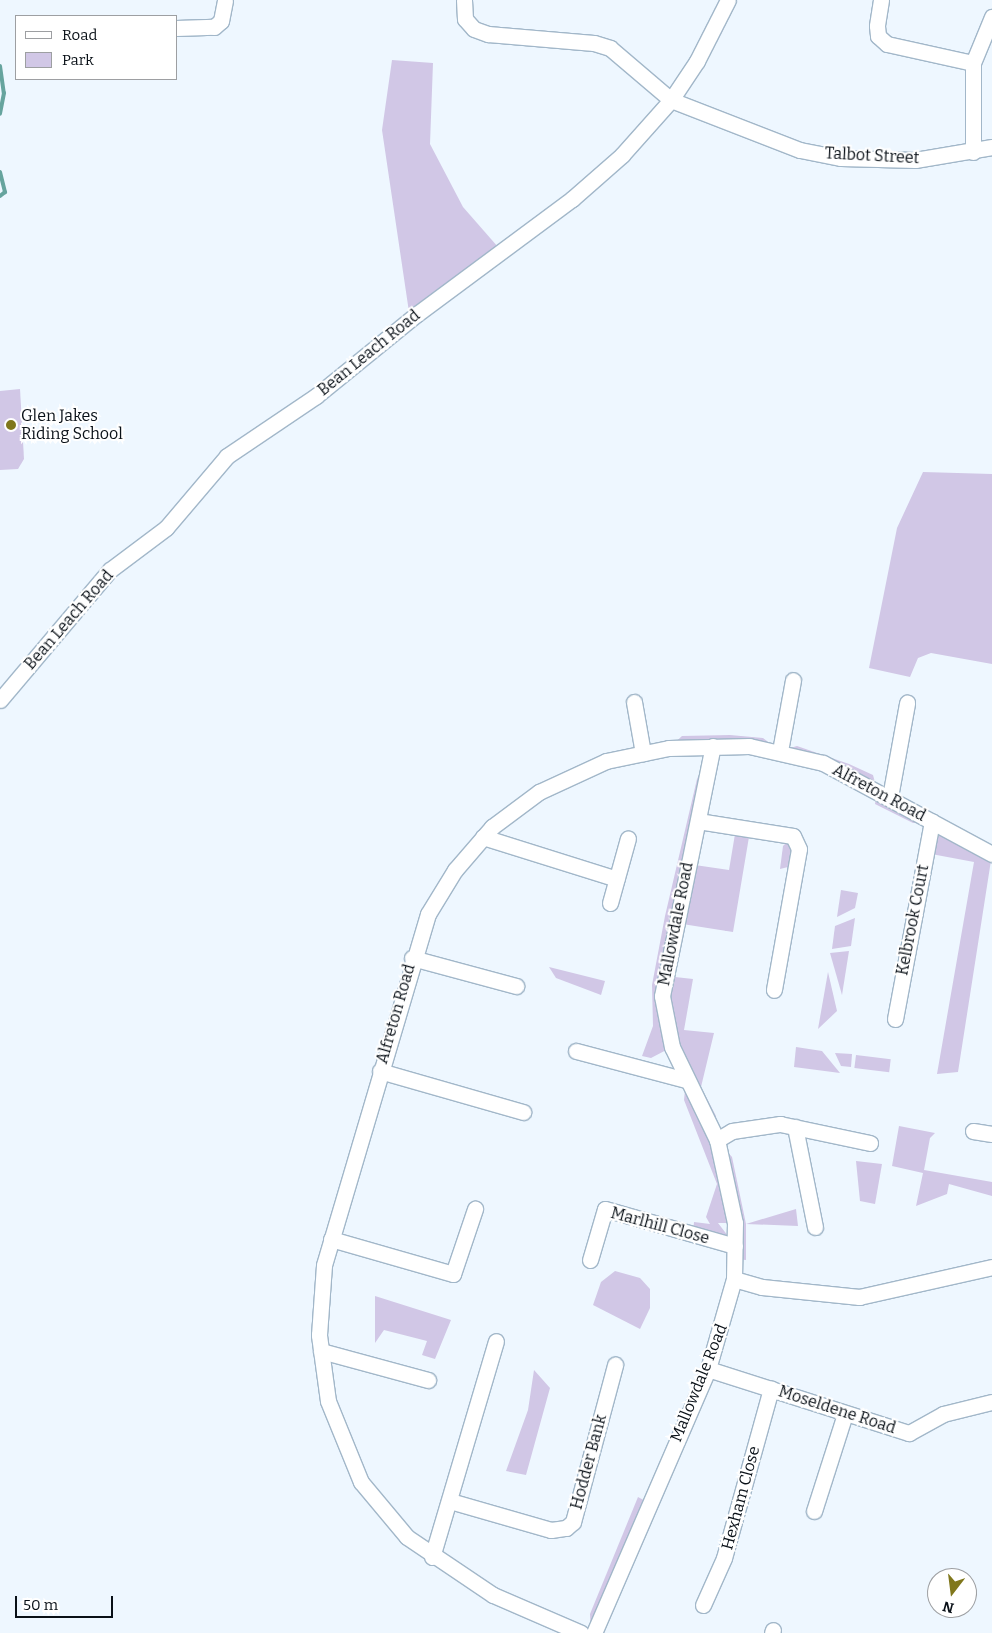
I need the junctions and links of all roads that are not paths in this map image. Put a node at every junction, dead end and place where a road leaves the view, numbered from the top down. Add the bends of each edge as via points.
1 (225, 0) edge
2 (464, 0) edge
3 (728, 0) edge
4 (881, 0) edge
5 (992, 17) edge
6 (178, 28) edge
7 (973, 63) junction
8 (671, 100) junction
9 (992, 147) edge
10 (973, 152) junction
11 (794, 680) dead end
12 (0, 700) edge
13 (634, 702) dead end
14 (907, 702) dead end
15 (713, 746) junction
16 (780, 751) junction
17 (643, 753) junction
18 (890, 797) junction
19 (698, 821) junction
20 (932, 821) junction
21 (483, 837) junction
22 (628, 838) dead end
23 (992, 854) edge
24 (617, 879) junction
25 (610, 903) dead end
26 (412, 958) junction
27 (516, 986) dead end
28 (774, 990) dead end
29 (895, 1019) dead end
30 (576, 1051) dead end
31 (380, 1071) junction
32 (686, 1080) junction
33 (523, 1112) dead end
34 (795, 1127) junction
35 (973, 1131) dead end
36 (992, 1134) edge
37 (717, 1140) junction
38 (870, 1143) dead end
39 (475, 1209) dead end
40 (815, 1227) dead end
41 (331, 1239) junction
42 (736, 1246) junction
43 (590, 1260) dead end
44 (992, 1267) edge
45 (734, 1279) junction
46 (496, 1340) dead end
47 (321, 1352) junction
48 (615, 1365) dead end
49 (708, 1369) junction
50 (428, 1380) dead end
51 (771, 1388) junction
52 (992, 1402) edge
53 (845, 1414) junction
54 (450, 1501) junction
55 (814, 1511) dead end
56 (432, 1557) junction
57 (703, 1605) dead end
58 (581, 1633) edge
59 (594, 1633) edge

1 - 6 street via 221,21 214,27
2 - 8 street, Talbot Street via 465,19 474,29 488,34 594,43 610,48
3 - 8 street, Bean Leach Road via 698,61
4 - 7 street via 878,36 887,44
5 - 7 street
7 - 10 street
8 - 10 street, Talbot Street via 767,139 841,158 915,160
8 - 12 street, Bean Leach Road via 572,199 417,314 277,425 227,456 166,528 110,570
9 - 10 street, Talbot Street
11 - 16 street
13 - 17 street
14 - 18 street
15 - 16 street, Alfreton Road
15 - 17 street, Alfreton Road
15 - 19 street, Mallowdale Road
16 - 18 street, Alfreton Road via 842,772
17 - 21 street, Alfreton Road via 606,761 539,792
18 - 20 street, Alfreton Road
19 - 28 street via 793,836 799,849
19 - 32 street, Mallowdale Road via 662,996 672,1047
20 - 23 street, Alfreton Road
20 - 29 street, Kelbrook Court
21 - 24 street
21 - 26 street, Alfreton Road via 455,870 428,914
22 - 24 street
24 - 25 street
26 - 27 street
26 - 31 street, Alfreton Road
30 - 32 street
31 - 33 street
31 - 41 street, Alfreton Road
32 - 37 street, Mallowdale Road
34 - 37 street via 753,1127
34 - 38 street
34 - 40 street
35 - 36 street
37 - 42 street, Mallowdale Road via 728,1184
39 - 41 street via 454,1274
41 - 47 street, Alfreton Road via 320,1292
42 - 43 street, Marlhill Close via 605,1209
42 - 45 street, Mallowdale Road
44 - 45 street via 859,1297 787,1290
45 - 49 street, Mallowdale Road
46 - 54 street
47 - 50 street
47 - 56 street, Alfreton Road via 337,1432 362,1482 407,1537
48 - 54 street, Hodder Bank via 573,1522 566,1528 551,1530
49 - 51 street, Moseldene Road
49 - 59 street, Mallowdale Road
51 - 53 street, Moseldene Road
51 - 57 street, Hexham Close via 724,1558
52 - 53 street, Moseldene Road via 943,1414 909,1433
53 - 55 street
54 - 56 street
56 - 58 street, Alfreton Road via 493,1595

